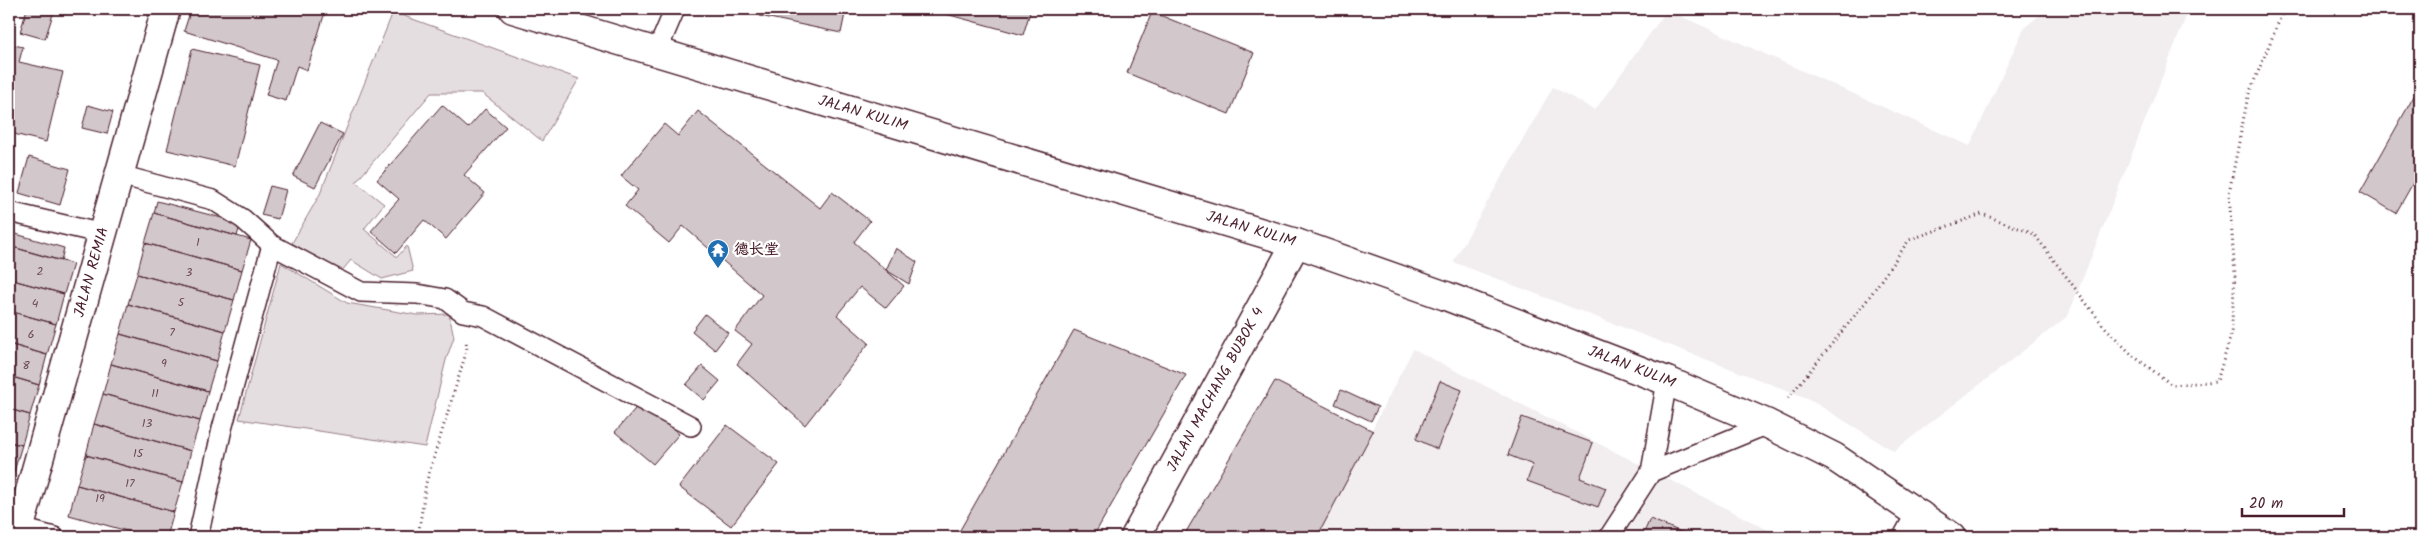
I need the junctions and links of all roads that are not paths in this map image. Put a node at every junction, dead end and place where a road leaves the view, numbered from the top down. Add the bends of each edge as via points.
1 (166, 9) edge
2 (513, 9) edge
3 (675, 9) edge
4 (657, 52) junction
5 (120, 175) junction
6 (9, 212) edge
7 (103, 234) junction
8 (1296, 243) junction
9 (272, 245) junction
10 (1667, 381) junction
11 (1768, 424) junction
12 (691, 426) dead end
13 (1651, 472) junction
14 (1914, 526) edge
15 (19, 532) edge
16 (54, 537) edge
17 (198, 537) edge
18 (1135, 537) edge
19 (1609, 537) edge
20 (1952, 537) edge

1 - 5 main road, JALAN REMIA
2 - 4 main road, JALAN KULIM
3 - 4 lane
4 - 8 main road, JALAN KULIM
5 - 7 main road, JALAN REMIA
5 - 9 lane via 213,200 243,219
6 - 7 lane
7 - 15 main road, JALAN REMIA
8 - 10 main road, JALAN KULIM via 1446,296
8 - 18 main road, JALAN MACHANG BUBOK 4
9 - 12 lane via 361,292 417,294 445,299 463,312 483,316
9 - 17 lane via 222,429
10 - 11 main road, JALAN KULIM
10 - 13 lane
11 - 13 lane
11 - 14 main road, JALAN KULIM via 1834,457
13 - 19 lane
14 - 20 main road, JALAN KULIM
15 - 16 lane

